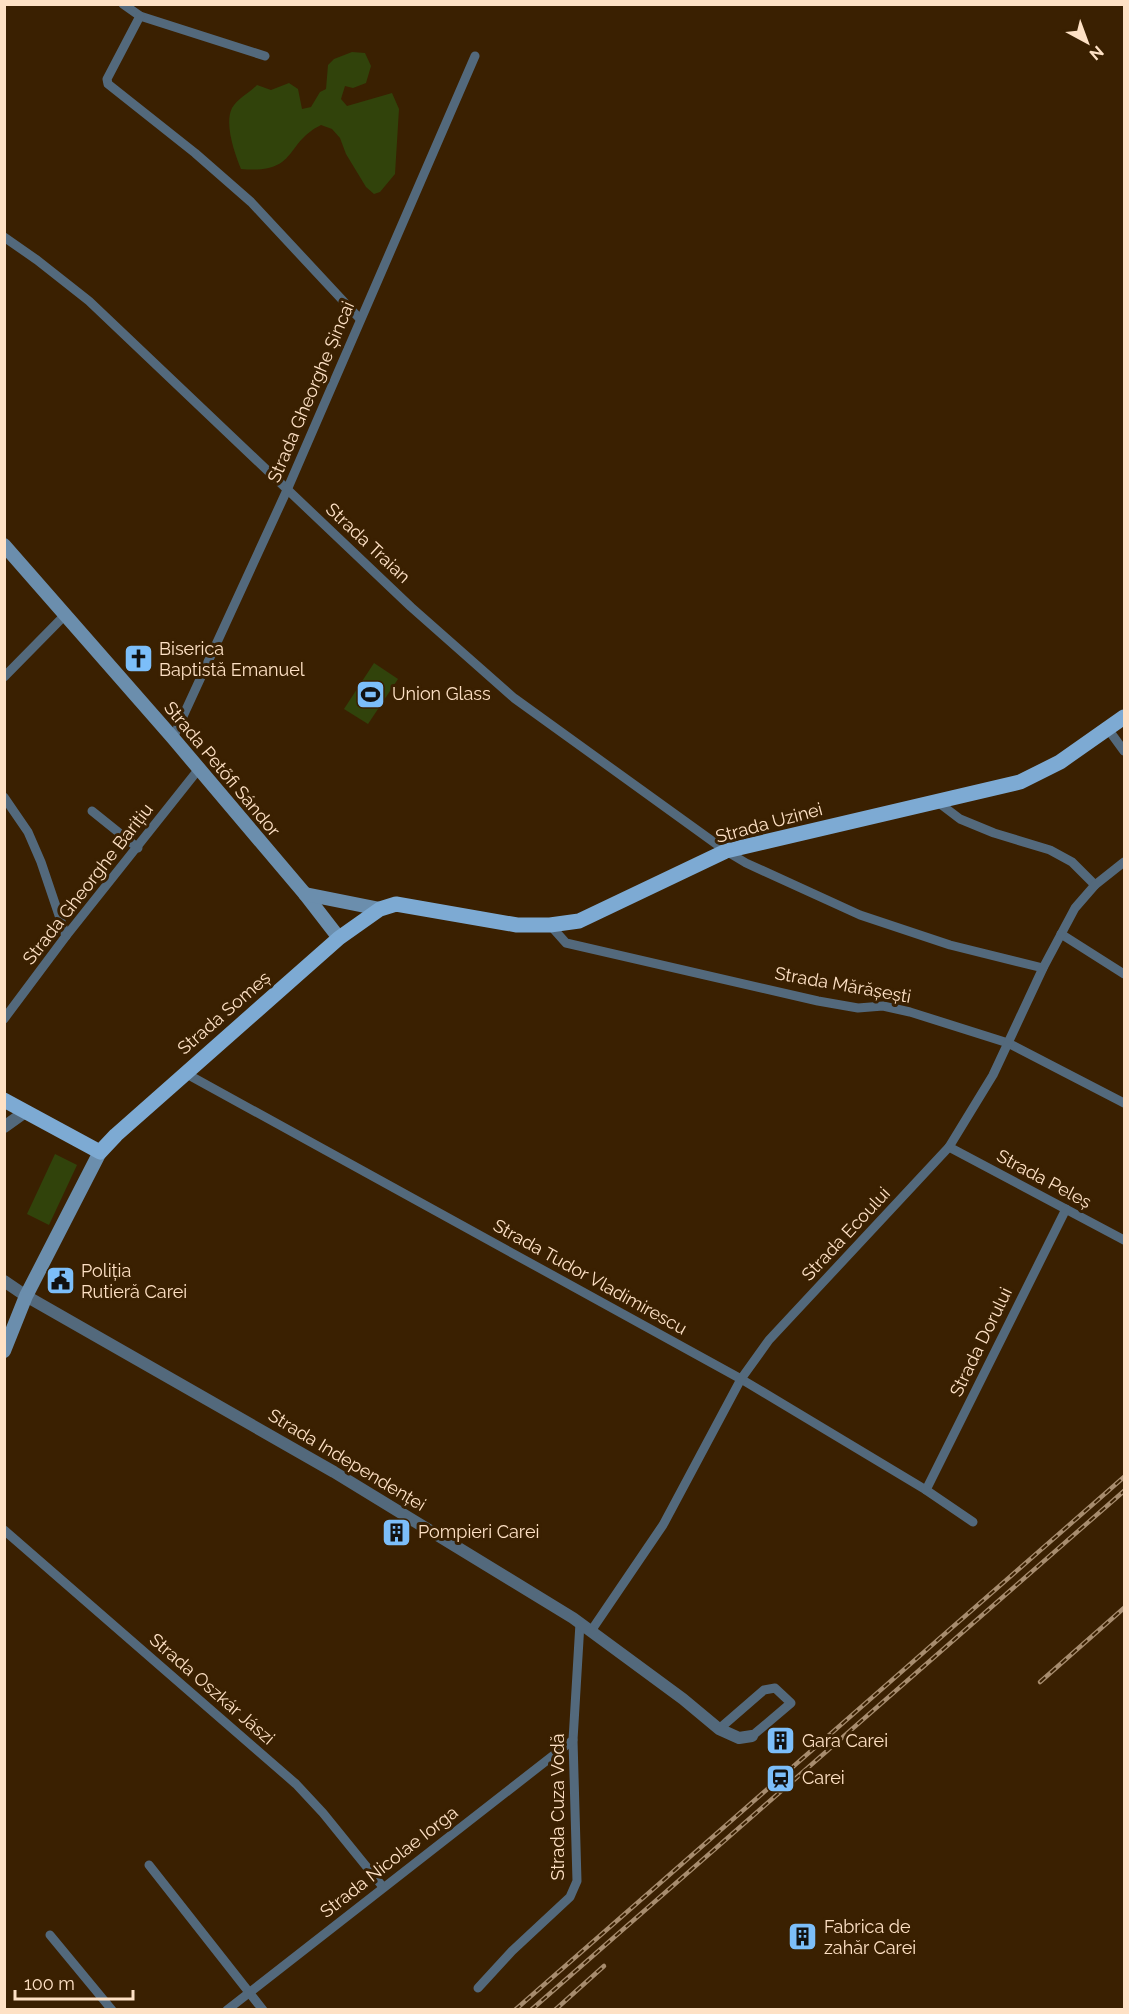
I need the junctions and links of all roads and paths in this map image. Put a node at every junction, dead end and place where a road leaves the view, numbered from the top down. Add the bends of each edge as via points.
1 (123, 4) edge
2 (140, 16) junction
3 (265, 56) dead end
4 (474, 56) dead end
5 (4, 237) edge
6 (360, 320) junction
7 (287, 490) junction
8 (4, 545) edge
9 (66, 614) junction
10 (4, 677) edge
11 (1125, 717) edge
12 (1108, 729) junction
13 (173, 738) junction
14 (1125, 751) edge
15 (198, 770) junction
16 (4, 797) edge
17 (939, 802) junction
18 (92, 811) dead end
19 (138, 848) junction
20 (726, 852) junction
21 (1125, 862) edge
22 (1095, 885) junction
23 (304, 894) junction
24 (380, 909) junction
25 (550, 925) junction
26 (1061, 934) junction
27 (66, 936) junction
28 (339, 938) junction
29 (1043, 968) junction
30 (1125, 974) edge
31 (4, 1019) edge
32 (1008, 1043) junction
33 (185, 1073) junction
34 (4, 1100) edge
35 (1125, 1103) edge
36 (25, 1112) junction
37 (4, 1127) edge
38 (949, 1147) junction
39 (100, 1152) junction
40 (1066, 1209) junction
41 (1125, 1240) edge
42 (4, 1281) edge
43 (26, 1296) junction
44 (4, 1351) edge
45 (741, 1379) junction
46 (926, 1490) junction
47 (973, 1522) dead end
48 (4, 1530) edge
49 (580, 1623) junction
50 (591, 1631) junction
51 (719, 1729) junction
52 (752, 1736) joint
53 (573, 1740) junction
54 (150, 1865) dead end
55 (383, 1887) junction
56 (50, 1935) dead end
57 (478, 1988) dead end
58 (249, 1992) junction
59 (112, 2010) edge
60 (227, 2010) edge
61 (264, 2010) edge

1 - 2 street
2 - 3 street
2 - 6 street via 107,79 108,84 251,202
4 - 6 street, Strada Gheorghe Șincai
5 - 7 street, Strada Traian via 89,301
6 - 7 street, Strada Gheorghe Șincai
7 - 13 street, Strada Gheorghe Șincai
7 - 20 street, Strada Traian via 514,698
8 - 9 main road, Strada Petőfi Sándor
9 - 10 street
9 - 13 main road, Strada Petőfi Sándor
11 - 12 main road, Strada Uzinei
12 - 14 street
12 - 17 main road, Strada Uzinei via 1060,762 1020,782
13 - 15 main road, Strada Petőfi Sándor
15 - 19 street, Strada Gheorghe Barițiu
15 - 23 main road, Strada Petőfi Sándor
16 - 27 street via 28,832
17 - 20 main road, Strada Uzinei
17 - 22 street via 960,819 1050,850 1072,862
18 - 19 street
19 - 27 street, Strada Gheorghe Barițiu
20 - 25 main road, Strada Uzinei via 579,921
20 - 29 street, Strada Traian via 860,915 950,945
21 - 22 street, Strada Ecoului
22 - 26 street, Strada Ecoului via 1075,908
23 - 24 main road
23 - 28 main road, Strada Petőfi Sándor
24 - 25 main road, Strada Uzinei via 396,904 517,925
24 - 28 main road, Strada Someș
25 - 32 street, Strada Mărășești via 566,943 818,1001 910,1012
26 - 29 street, Strada Ecoului
26 - 30 street
27 - 31 street, Strada Gheorghe Barițiu
28 - 33 main road, Strada Someș
29 - 32 street, Strada Ecoului
32 - 35 street, Strada Mărășești
32 - 38 street, Strada Ecoului
33 - 39 main road, Strada Someș
33 - 45 street, Strada Tudor Vladimirescu
34 - 36 main road
36 - 37 street
36 - 39 main road
38 - 40 street, Strada Peleș
38 - 45 street, Strada Ecoului via 769,1340
39 - 43 main road
40 - 41 street, Strada Peleș
40 - 46 street, Strada Dorului
42 - 43 street, Strada Independenței
43 - 44 main road
43 - 49 street, Strada Independenței via 334,1472
45 - 46 street, Strada Tudor Vladimirescu
45 - 50 street, Strada Ecoului via 663,1525
46 - 47 street, Strada Tudor Vladimirescu
48 - 55 street, Strada Oszkár Jászi via 296,1784
49 - 50 street, Strada Independenței
49 - 53 street, Strada Cuza Vodă
50 - 51 street, Strada Independenței
51 - 52 street, Strada Independenței via 739,1738
51 - 52 street, Strada Independenței via 764,1690 775,1688 791,1703
53 - 55 street, Strada Nicolae Iorga
53 - 57 street, Strada Cuza Vodă via 577,1881 574,1891
54 - 58 street
55 - 58 street, Strada Nicolae Iorga
56 - 59 street
58 - 60 street, Strada Nicolae Iorga
58 - 61 street

